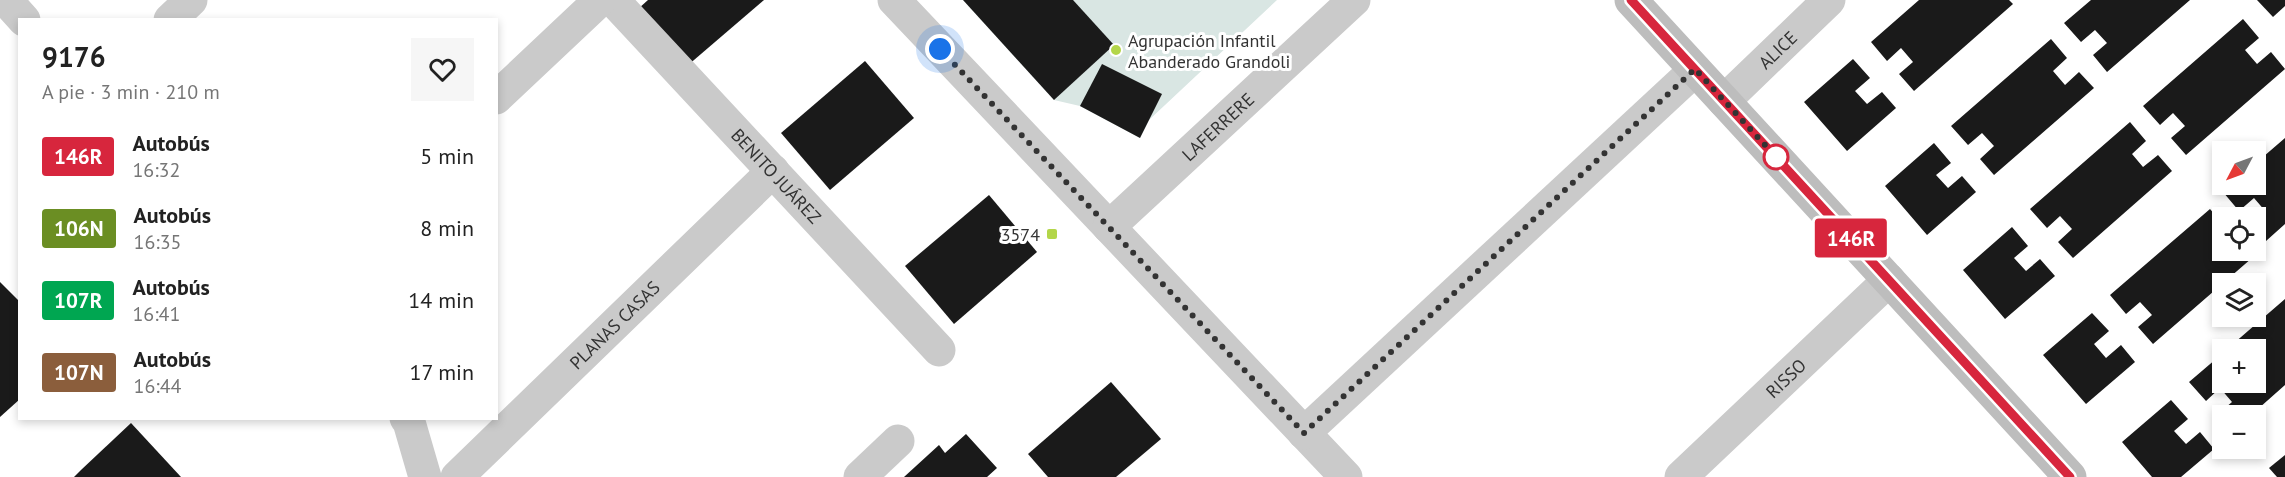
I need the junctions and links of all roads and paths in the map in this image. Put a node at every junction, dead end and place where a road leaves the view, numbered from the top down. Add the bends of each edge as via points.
1 (6, 0) edge
2 (191, 0) edge
3 (600, 0) edge
4 (613, 0) edge
5 (894, 0) edge
6 (1354, 0) edge
7 (1631, 0) edge
8 (1829, 0) edge
9 (22, 18) edge
10 (172, 18) edge
11 (1695, 69) junction
12 (498, 96) edge
13 (1724, 101) junction
14 (773, 171) junction
15 (1109, 228) junction
16 (1889, 279) junction
17 (939, 351) dead end
18 (408, 420) edge
19 (1304, 433) junction
20 (898, 441) dead end
21 (425, 477) edge
22 (457, 477) edge
23 (860, 477) edge
24 (1346, 477) edge
25 (1681, 477) edge
26 (2070, 477) edge

1 - 9 street
2 - 10 street
3 - 12 street
4 - 14 street, BENITO JUÁREZ
5 - 15 street
6 - 15 street, LAFERRERE
7 - 11 street
8 - 13 street, ALICE
11 - 13 street
11 - 19 street
13 - 16 street
14 - 17 street, BENITO JUÁREZ
14 - 22 street, PLANAS CASAS
15 - 19 street
16 - 25 street, RISSO
16 - 26 street
18 - 21 street
19 - 24 street
20 - 23 street

